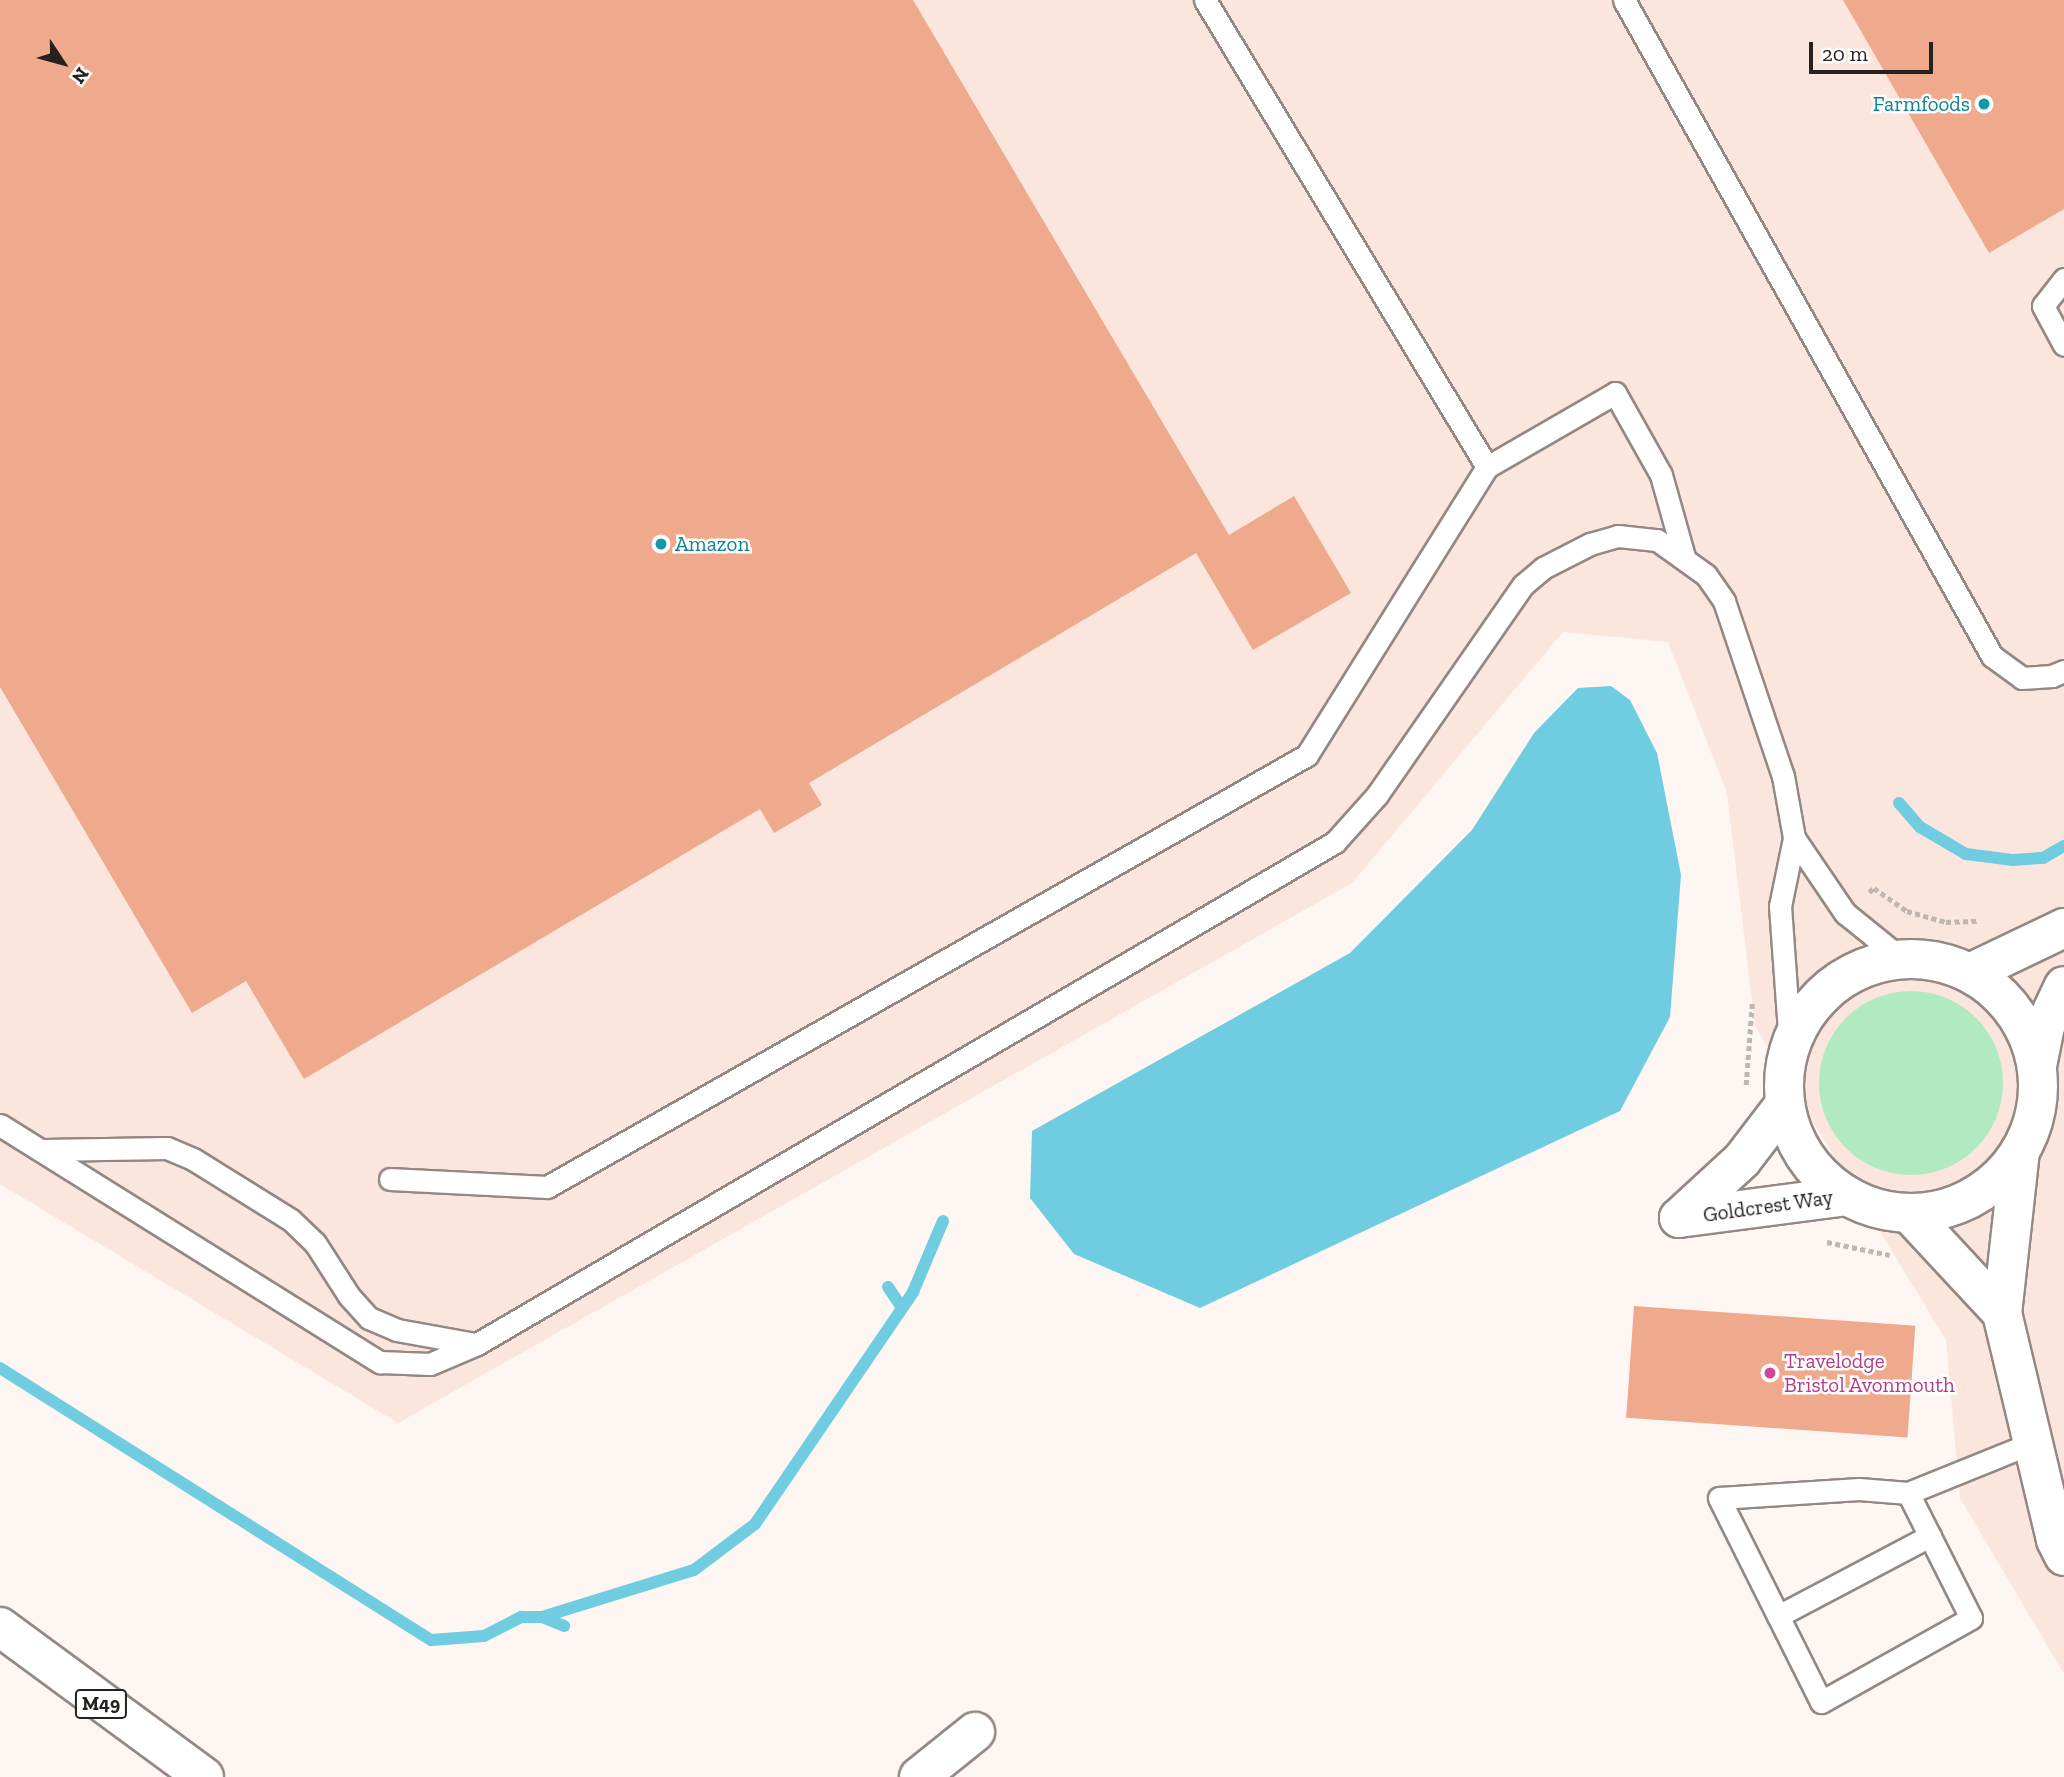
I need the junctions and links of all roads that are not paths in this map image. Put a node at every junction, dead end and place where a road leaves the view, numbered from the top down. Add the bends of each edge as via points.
1 (1205, 0) edge
2 (1624, 0) edge
3 (2064, 279) edge
4 (2064, 345) edge
5 (1487, 467) junction
6 (1684, 557) junction
7 (2064, 671) edge
8 (1794, 838) junction
9 (2064, 928) edge
10 (1902, 958) junction
11 (1970, 972) junction
12 (2064, 986) edge
13 (1790, 1044) junction
14 (2037, 1066) junction
15 (1785, 1104) junction
16 (0, 1125) edge
17 (42, 1150) junction
18 (2020, 1150) junction
19 (390, 1179) dead end
20 (1846, 1196) junction
21 (1909, 1213) junction
22 (2002, 1313) junction
23 (477, 1344) junction
24 (2032, 1443) junction
25 (1908, 1493) junction
26 (1930, 1536) junction
27 (2064, 1556) edge
28 (1778, 1616) junction
29 (0, 1627) edge
30 (204, 1777) edge
31 (919, 1777) edge
32 (959, 1777) edge

1 - 5 lane
2 - 7 lane via 1992,656 2022,678
3 - 4 lane via 2043,306
5 - 6 lane via 1615,393 1661,475
5 - 19 lane via 1307,755 547,1188
6 - 8 lane via 1706,575 1724,601 1783,776
6 - 23 lane via 1657,540 1618,536 1590,544 1543,568 1523,584 1377,795 1335,842
8 - 10 lane via 1845,913
8 - 13 lane via 1780,906
9 - 11 main road
10 - 11 main road via 1937,961
10 - 13 main road via 1866,966 1834,985 1808,1011
11 - 14 main road via 2010,1007 2025,1028
12 - 14 main road via 2045,1026
13 - 15 main road via 1784,1073
14 - 18 main road via 2036,1110
15 - 20 main road via 1795,1140 1817,1172
15 - 20 main road, Goldcrest Way via 1742,1160 1679,1218
16 - 17 lane
17 - 23 lane via 380,1362 430,1364
17 - 23 lane via 167,1148 193,1159 291,1220 315,1243 369,1318 409,1332
18 - 21 main road via 1992,1184 1963,1201
18 - 22 main road
20 - 21 main road via 1877,1209
21 - 22 main road
22 - 24 main road
24 - 25 lane
24 - 27 main road
25 - 26 lane
25 - 28 lane via 1859,1489 1719,1498
26 - 28 lane
26 - 28 lane via 1971,1618 1821,1702
29 - 30 main road, M49
31 - 32 main road via 975,1732

